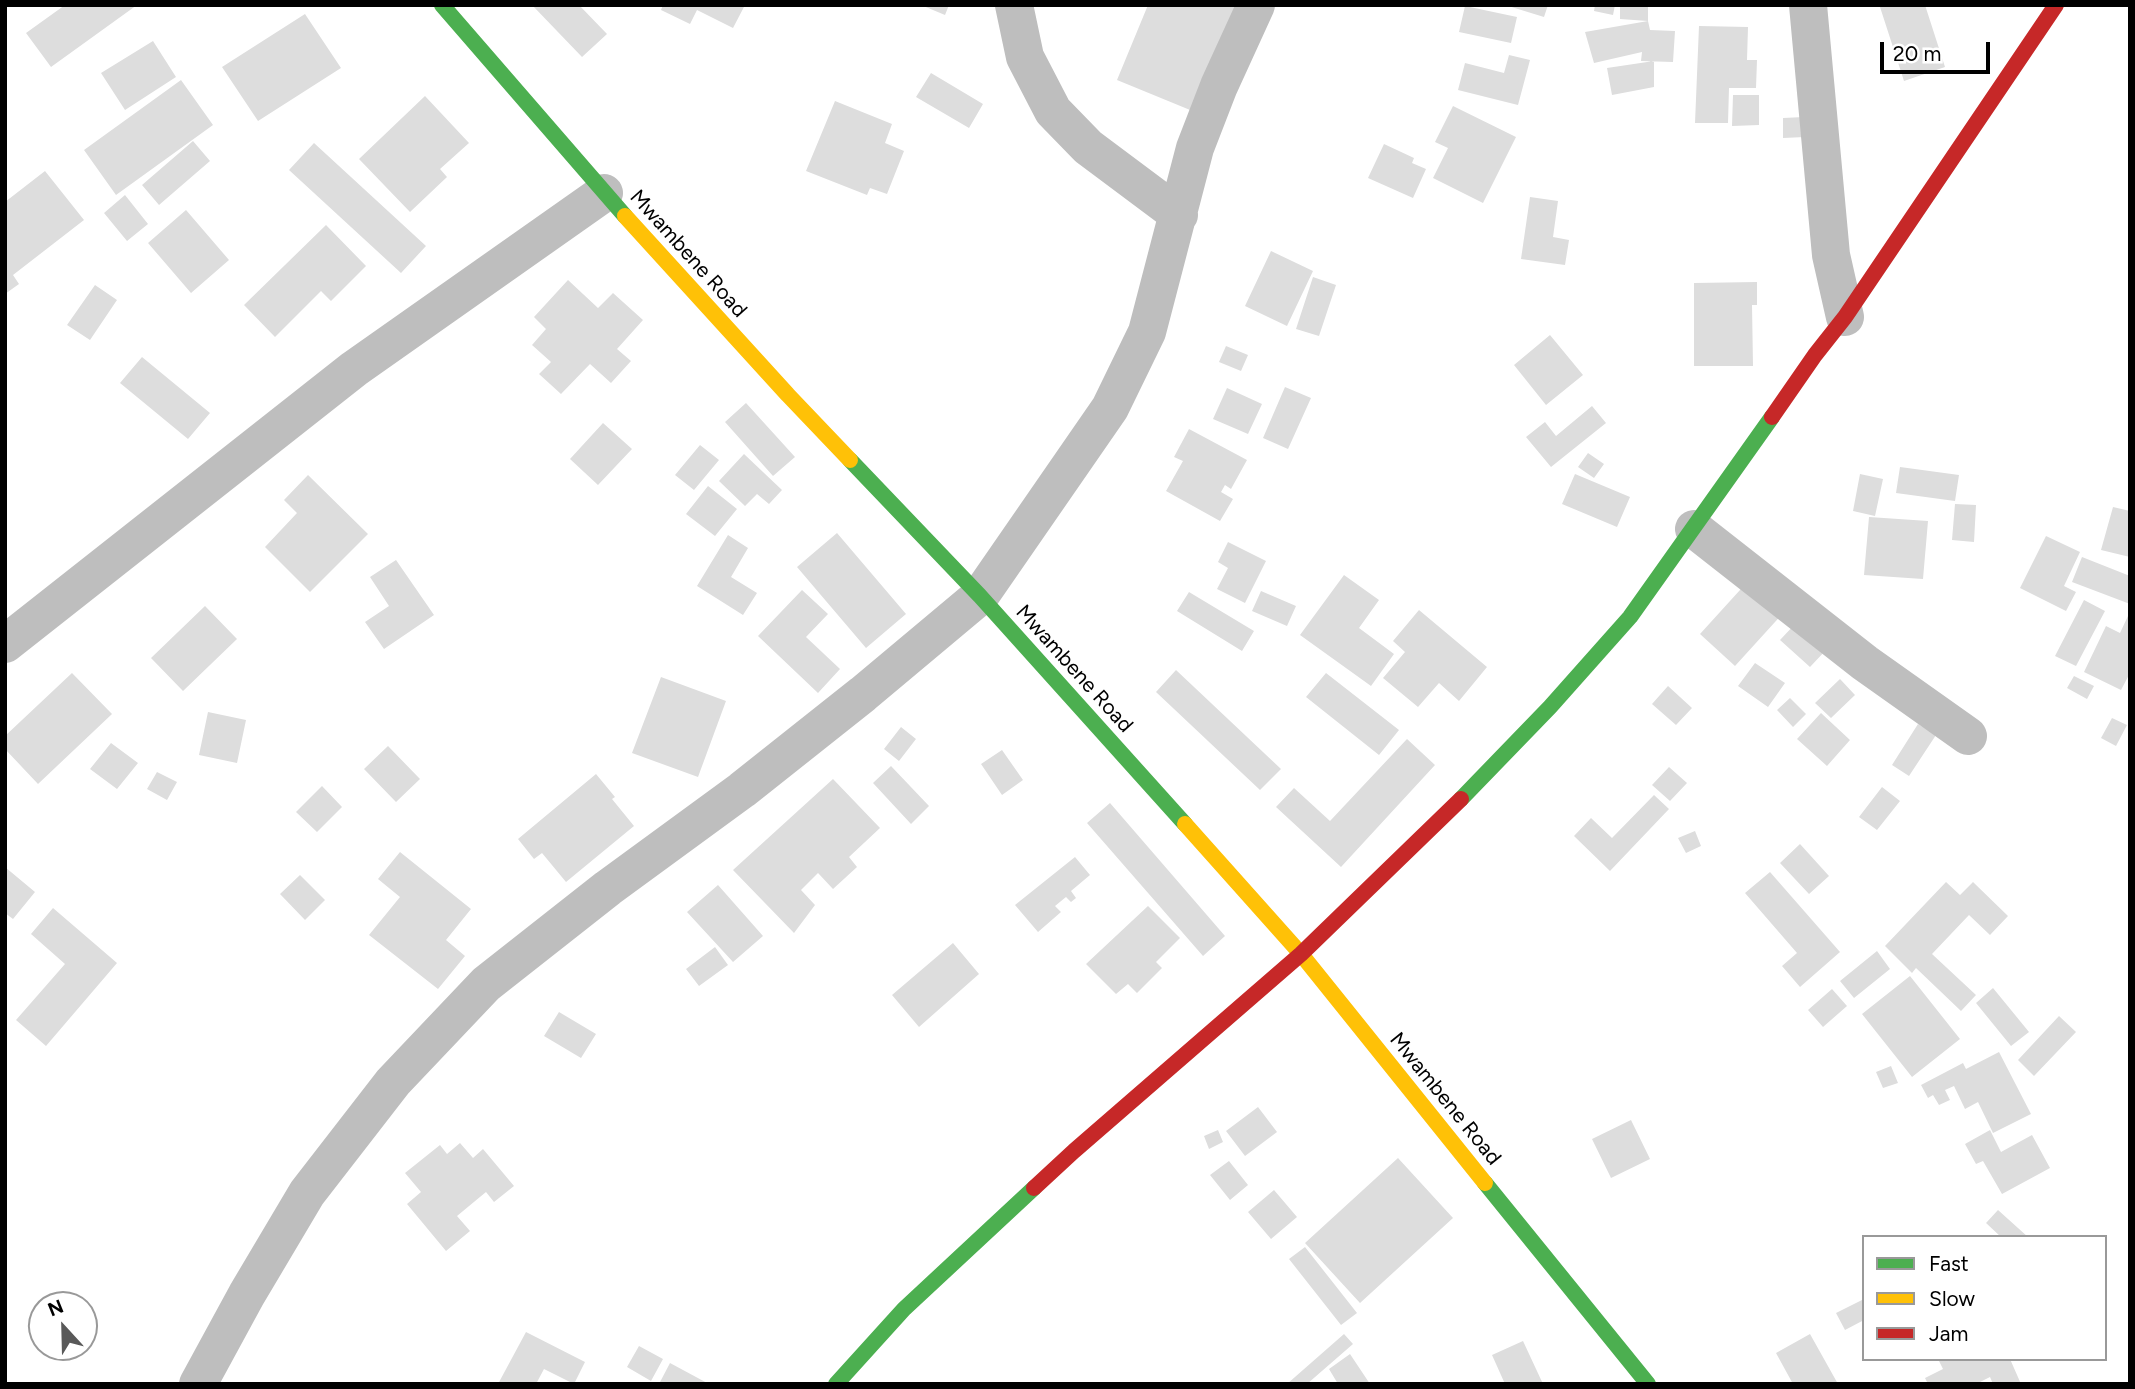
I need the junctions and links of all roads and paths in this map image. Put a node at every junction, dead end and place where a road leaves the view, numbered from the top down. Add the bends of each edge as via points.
1 (442, 5) edge
2 (1014, 5) edge
3 (1256, 5) edge
4 (1808, 5) edge
5 (2056, 5) edge
6 (604, 193) junction
7 (1179, 215) junction
8 (1845, 317) junction
9 (1694, 529) junction
10 (980, 596) junction
11 (5, 643) edge
12 (1968, 736) dead end
13 (1301, 954) junction
14 (1645, 1382) edge
15 (198, 1384) edge
16 (835, 1384) edge

1 - 6 street, Mwambene Road
2 - 7 street via 1025,57 1053,111 1088,147
3 - 7 street via 1195,148
4 - 8 street via 1831,255
5 - 8 street
6 - 10 street, Mwambene Road
6 - 11 street via 354,369
7 - 10 street via 1147,332 1110,408
8 - 9 street
9 - 12 street via 1865,663
9 - 13 street via 1630,617 1550,707
10 - 13 street, Mwambene Road
10 - 15 street via 743,790 486,984 393,1082 307,1193
13 - 14 street, Mwambene Road
13 - 16 street via 1074,1151 904,1309

